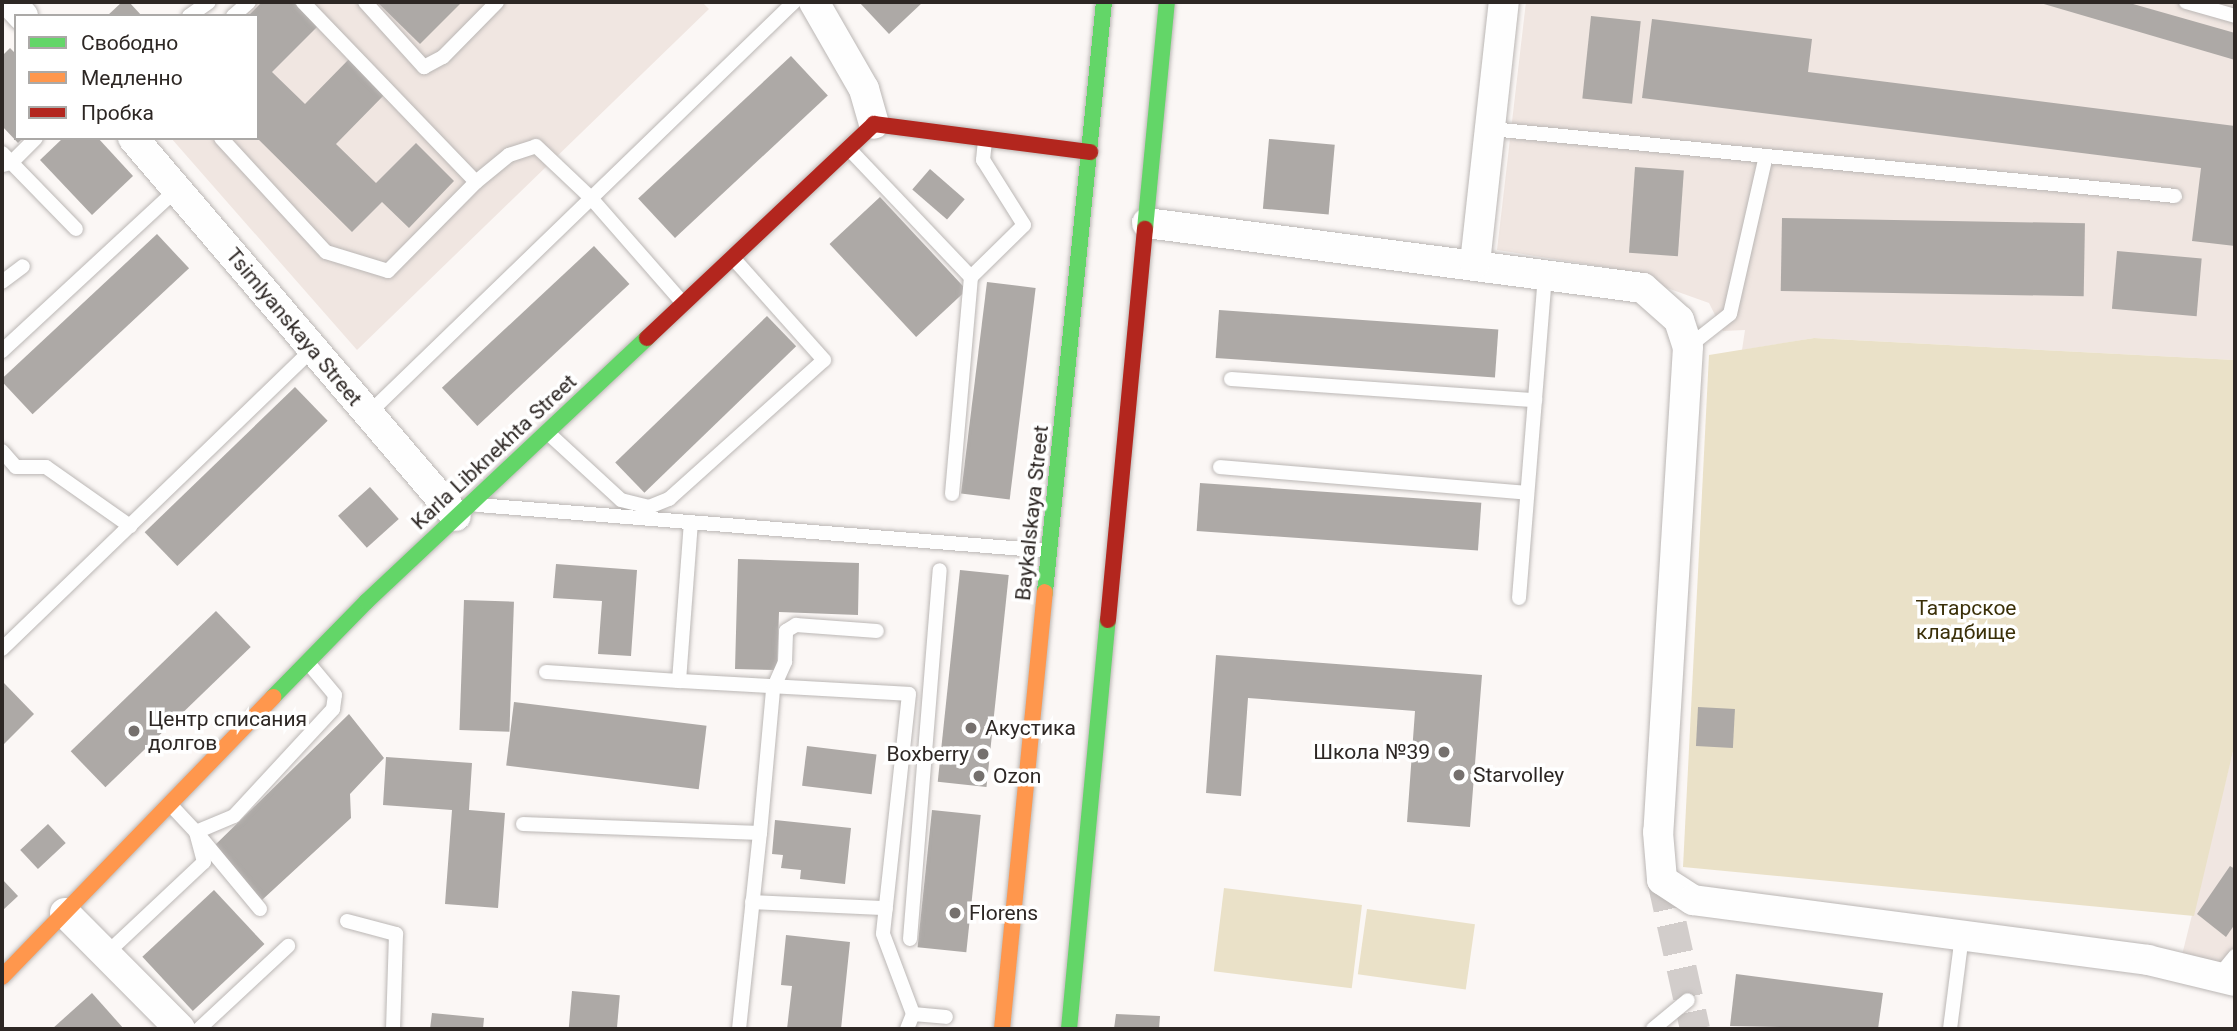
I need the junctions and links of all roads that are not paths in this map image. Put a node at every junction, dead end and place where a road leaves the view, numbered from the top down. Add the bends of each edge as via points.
1 (8, 2) edge
2 (209, 2) edge
3 (249, 2) edge
4 (303, 2) edge
5 (365, 2) edge
6 (496, 2) edge
7 (794, 2) edge
8 (814, 2) edge
9 (1104, 2) edge
10 (1167, 2) edge
11 (1504, 2) edge
12 (2186, 2) edge
13 (21, 14) edge
14 (192, 14) edge
15 (235, 14) edge
16 (2235, 16) edge
17 (2, 23) edge
18 (874, 124) junction
19 (1491, 129) junction
20 (33, 140) edge
21 (135, 140) edge
22 (223, 140) edge
23 (985, 140) junction
24 (850, 150) junction
25 (1090, 152) junction
26 (1766, 156) junction
27 (5, 161) edge
28 (476, 182) junction
29 (177, 190) junction
30 (2175, 196) dead end
31 (591, 198) junction
32 (1147, 223) junction
33 (76, 229) dead end
34 (733, 258) junction
35 (1475, 263) junction
36 (23, 266) dead end
37 (1545, 273) junction
38 (971, 276) junction
39 (2, 282) edge
40 (684, 304) junction
41 (3, 346) edge
42 (1688, 347) junction
43 (312, 350) junction
44 (1231, 379) dead end
45 (1535, 400) junction
46 (368, 414) junction
47 (547, 432) junction
48 (2, 451) edge
49 (1220, 467) dead end
50 (1528, 493) junction
51 (952, 494) dead end
52 (462, 510) junction
53 (691, 523) junction
54 (130, 526) junction
55 (1049, 551) junction
56 (940, 570) dead end
57 (1519, 598) dead end
58 (877, 631) dead end
59 (2, 649) edge
60 (308, 663) junction
61 (546, 672) dead end
62 (680, 681) junction
63 (774, 689) junction
64 (172, 806) junction
65 (523, 824) dead end
66 (196, 832) junction
67 (760, 833) junction
68 (892, 851) junction
69 (917, 852) junction
70 (752, 902) junction
71 (886, 908) junction
72 (260, 909) dead end
73 (65, 913) junction
74 (347, 921) dead end
75 (1962, 935) junction
76 (909, 939) dead end
77 (288, 946) dead end
78 (106, 954) junction
79 (2229, 972) edge
80 (2, 977) edge
81 (1688, 1000) dead end
82 (913, 1014) junction
83 (946, 1017) dead end
84 (180, 1029) edge
85 (199, 1029) edge
86 (393, 1029) edge
87 (739, 1029) edge
88 (907, 1029) edge
89 (1002, 1029) edge
90 (1069, 1029) edge
91 (1653, 1029) edge
92 (1950, 1029) edge

1 - 13 street
1 - 17 lane
2 - 14 lane
3 - 15 lane
4 - 28 lane
5 - 6 lane via 424,67 443,57
7 - 31 lane
8 - 18 street via 864,89
9 - 25 main road, Baykalskaya Street
10 - 32 main road
11 - 19 street
12 - 16 lane
18 - 23 main road
18 - 24 main road, Karla Libknekhta Street
19 - 26 lane
19 - 35 street
20 - 27 lane
21 - 29 street, Tsimlyanskaya Street
22 - 28 lane via 326,251 388,271
23 - 25 main road
23 - 38 lane via 983,160 1024,225
24 - 34 main road, Karla Libknekhta Street
24 - 38 lane
25 - 55 main road, Baykalskaya Street
26 - 30 lane
26 - 42 lane via 1730,314
27 - 33 lane
28 - 31 lane via 509,155 536,146
29 - 41 lane
29 - 43 street, Tsimlyanskaya Street
31 - 40 lane
31 - 46 lane
32 - 35 street
32 - 90 main road
34 - 40 main road, Karla Libknekhta Street
34 - 47 lane via 824,360 669,499 649,507 621,500
35 - 37 street
36 - 39 lane
37 - 42 street via 1643,288 1662,300 1679,320
37 - 45 lane
38 - 51 lane
40 - 47 main road, Karla Libknekhta Street
42 - 75 street via 1658,832 1662,880 1693,900
43 - 46 street, Tsimlyanskaya Street
43 - 54 lane
44 - 45 lane
45 - 50 lane
46 - 52 street, Tsimlyanskaya Street
47 - 52 main road, Karla Libknekhta Street
48 - 54 lane via 16,467 46,467
49 - 50 lane
50 - 57 lane
52 - 53 lane
52 - 60 main road, Karla Libknekhta Street
53 - 55 lane
53 - 62 lane
54 - 59 lane
55 - 89 main road, Baykalskaya Street
56 - 69 lane
58 - 63 lane via 796,625 786,631 785,662
60 - 64 main road, Karla Libknekhta Street
60 - 66 lane via 335,695 333,709 234,816
61 - 62 lane
62 - 63 lane
63 - 67 lane
63 - 68 lane via 909,694
64 - 66 lane
64 - 73 main road, Karla Libknekhta Street
65 - 67 lane
66 - 72 lane
66 - 78 lane via 204,862
67 - 70 lane
68 - 69 lane
68 - 71 lane
69 - 76 lane
70 - 71 lane
70 - 87 lane
71 - 82 lane via 883,934
73 - 78 street
73 - 80 main road, Karla Libknekhta Street
74 - 86 lane via 396,934
75 - 79 street
75 - 92 lane
77 - 85 lane
78 - 84 street
81 - 91 lane
82 - 83 lane
82 - 88 lane

